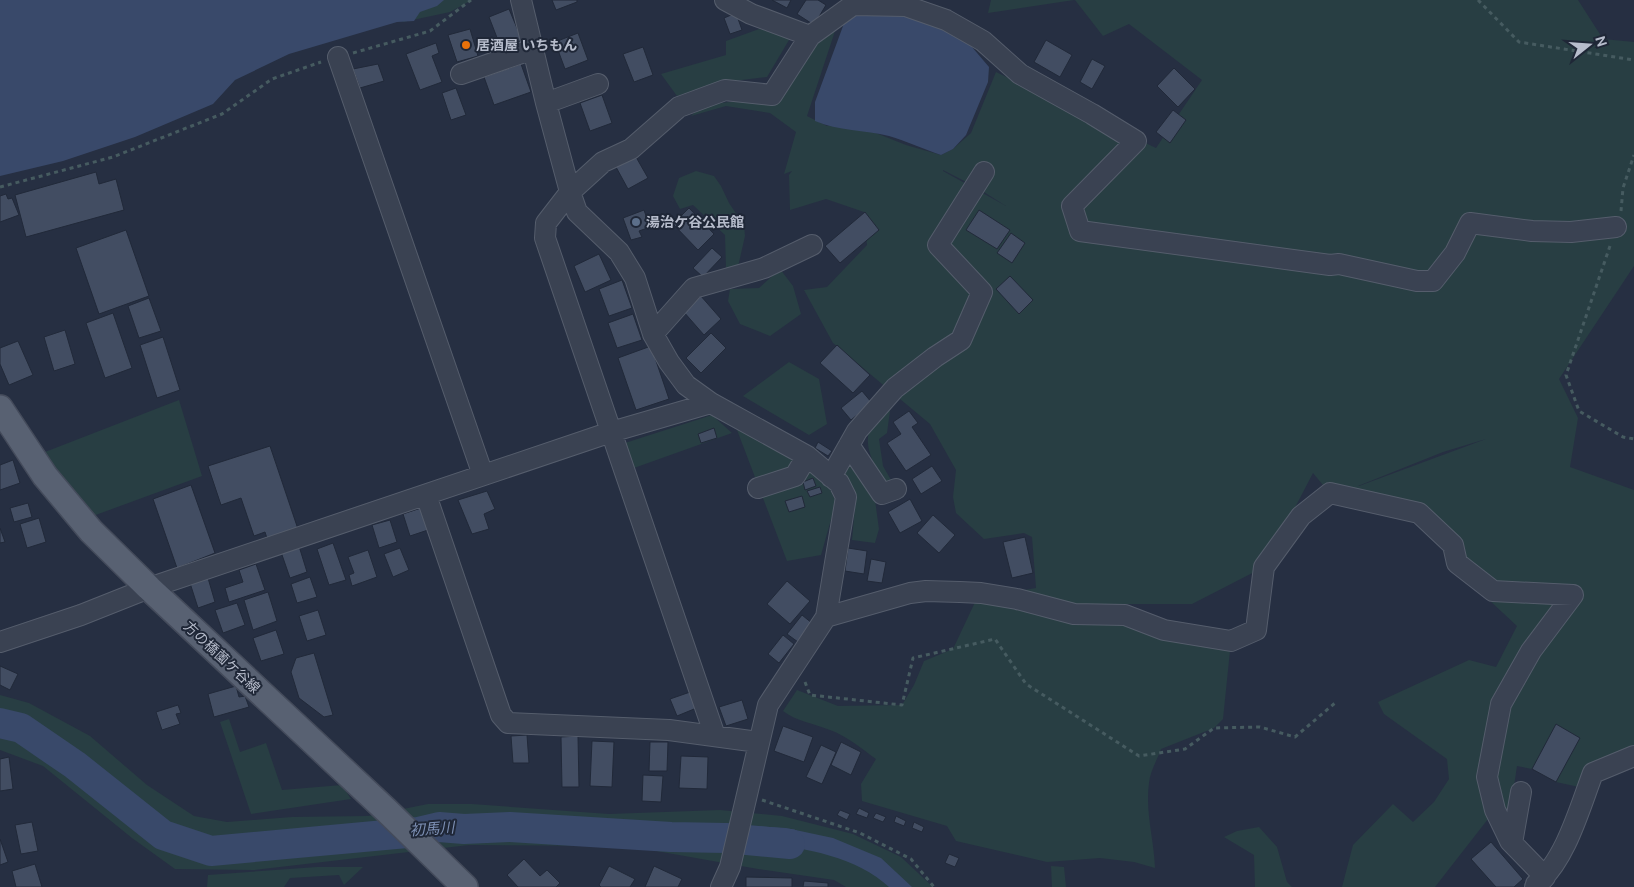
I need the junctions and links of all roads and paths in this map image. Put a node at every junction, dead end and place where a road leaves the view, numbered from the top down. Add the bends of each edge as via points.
1 (471, 0) edge
2 (521, 0) edge
3 (725, 0) edge
4 (1478, 0) edge
5 (810, 36) junction
6 (533, 49) junction
7 (338, 57) junction
8 (1634, 60) edge
9 (461, 74) dead end
10 (598, 84) dead end
11 (546, 103) junction
12 (1634, 155) edge
13 (984, 172) dead end
14 (0, 187) edge
15 (570, 192) junction
16 (1616, 227) junction
17 (812, 245) dead end
18 (653, 334) junction
19 (711, 403) junction
20 (0, 408) edge
21 (611, 432) junction
22 (1634, 439) edge
23 (849, 445) junction
24 (807, 456) junction
25 (483, 475) junction
26 (831, 476) junction
27 (758, 488) dead end
28 (896, 489) dead end
29 (426, 495) junction
30 (149, 588) junction
31 (826, 617) junction
32 (0, 642) edge
33 (797, 660) junction
34 (1335, 703) dead end
35 (715, 736) junction
36 (758, 742) junction
37 (1634, 756) edge
38 (1521, 792) dead end
39 (746, 795) junction
40 (1512, 843) junction
41 (1537, 884) edge
42 (465, 887) edge
43 (721, 887) edge
44 (934, 887) edge

1 - 7 path via 430,31
2 - 6 street
3 - 5 street via 751,14
4 - 8 path via 1519,42
5 - 15 street via 772,95 725,90 679,107 631,150 602,162
5 - 16 street via 853,5 906,6 946,20 983,41 1020,74 1136,142 1072,206 1080,231 1339,264 1417,281 1433,281 1455,253 1470,224 1571,232
6 - 9 street
6 - 11 street
7 - 14 path via 272,79 222,114 113,158
7 - 25 street
10 - 11 street
11 - 15 street
12 - 16 path via 1623,188 1622,210
13 - 23 street via 938,245 982,292 960,340 895,388 857,431
15 - 18 street via 577,212 619,252 635,278
15 - 21 street via 546,223 545,238
16 - 22 path via 1566,375 1579,411 1623,437
17 - 18 street via 764,268 694,288
18 - 19 street via 686,385
19 - 21 street
19 - 24 street
20 - 30 main road, 方の橋薗ケ谷線 via 45,476 91,531
21 - 25 street
21 - 35 street
23 - 26 street
23 - 28 street via 882,494
24 - 26 street
24 - 27 street via 795,476
25 - 29 street
26 - 31 street via 846,497
29 - 30 street
29 - 35 street via 501,715 508,723 669,730
30 - 32 street
30 - 42 main road, 方の橋薗ケ谷線
31 - 33 street
31 - 40 street via 910,592 981,593 1074,614 1125,615 1164,630 1231,641 1256,630 1264,567 1301,516 1330,493 1419,513 1453,545 1457,563 1493,591 1573,595 1531,651 1500,704 1487,777 1495,810
33 - 34 path via 810,694 902,705 913,658 995,639 1026,684 1139,756 1185,749 1214,728 1260,727 1295,737
33 - 36 street via 768,706
35 - 36 street
36 - 39 street
37 - 41 street via 1593,773 1556,861
38 - 40 street
39 - 43 street via 730,867
39 - 44 path via 860,832 912,859
40 - 41 street

